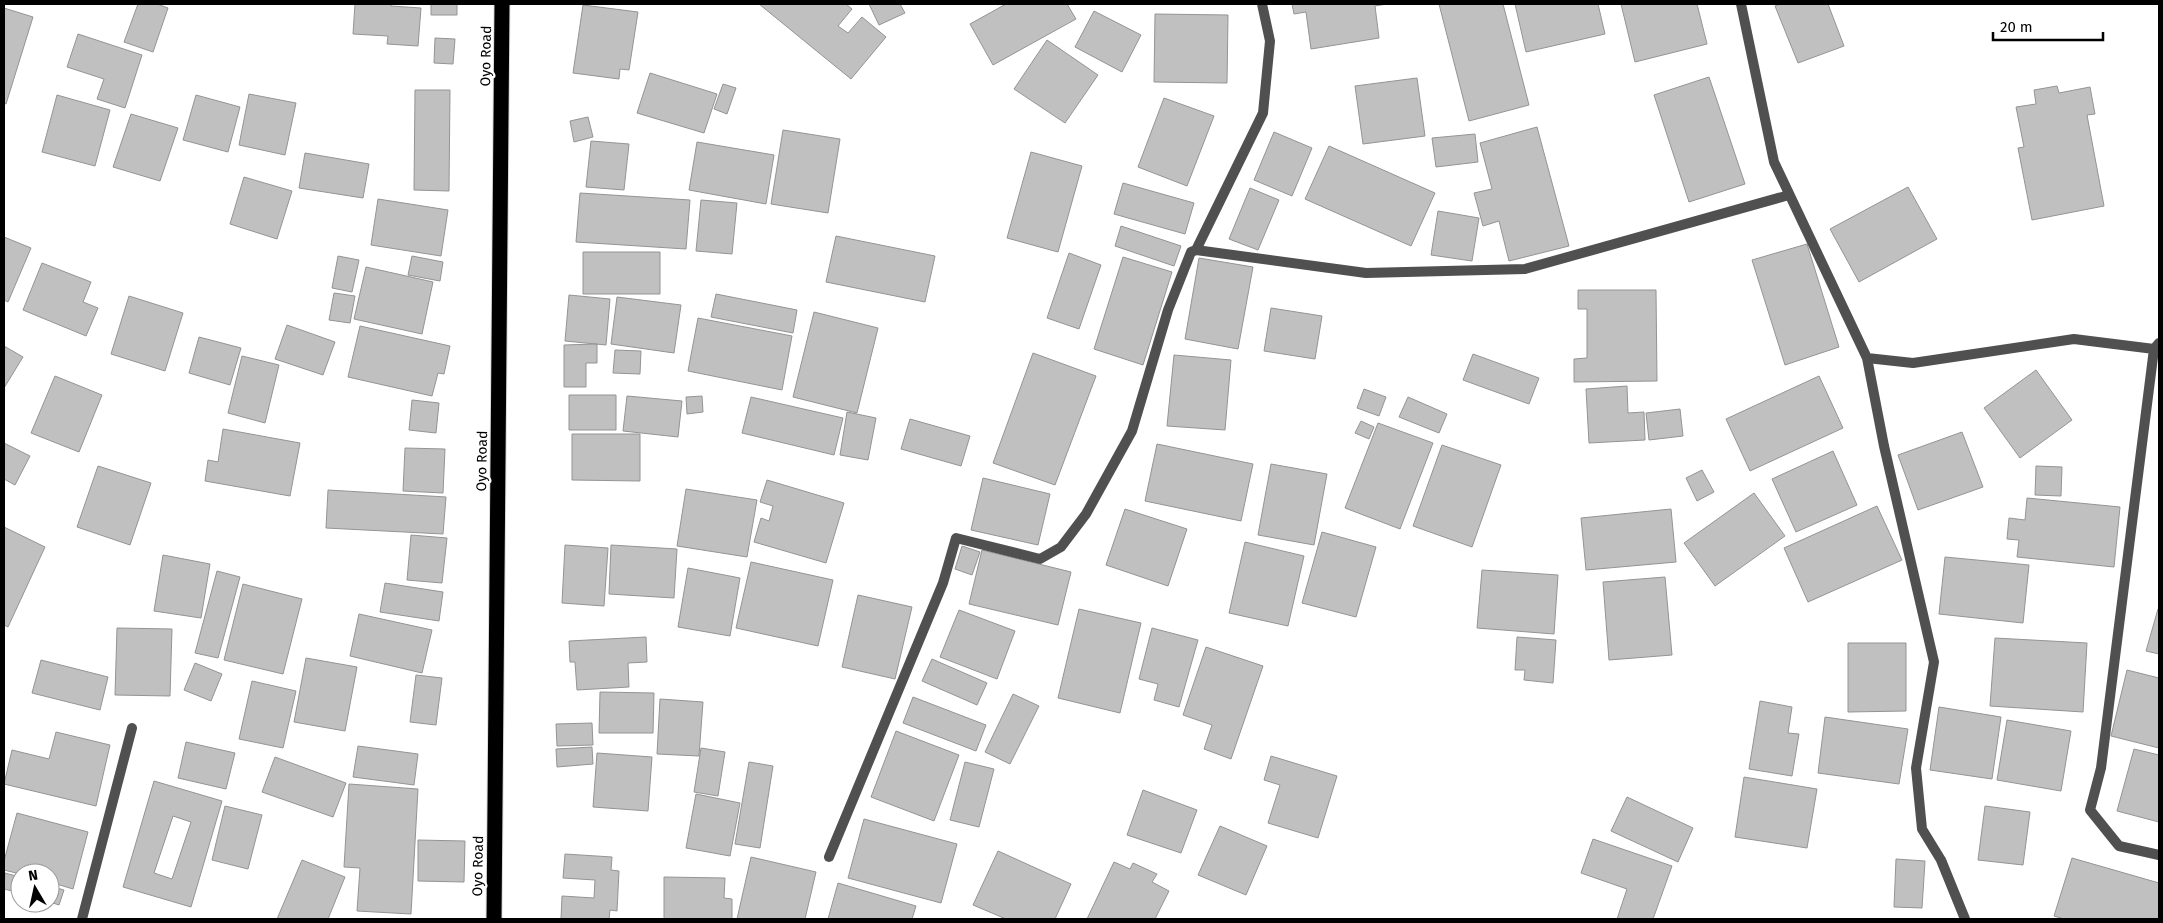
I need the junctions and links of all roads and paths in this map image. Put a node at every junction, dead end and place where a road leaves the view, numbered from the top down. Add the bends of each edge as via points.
1 (502, 4) edge
2 (1262, 4) edge
3 (1741, 4) edge
4 (1789, 195) junction
5 (1196, 250) junction
6 (2157, 346) edge
7 (1866, 358) junction
8 (132, 728) dead end
9 (2159, 855) edge
10 (829, 857) dead end
11 (82, 919) edge
12 (494, 919) edge
13 (1965, 919) edge

1 - 12 highway, Oyo Road
2 - 5 street via 1270,41 1263,113
3 - 4 street via 1774,162
4 - 5 street via 1525,269 1366,273
4 - 7 street
5 - 10 street via 1190,252 1168,310 1132,431 1086,514 1061,547 1040,559 956,538 943,583
6 - 7 street via 2074,339 1913,363
6 - 9 street via 2101,768 2090,810 2119,846
7 - 13 street via 1934,662 1916,768 1922,829 1941,860
8 - 11 street

